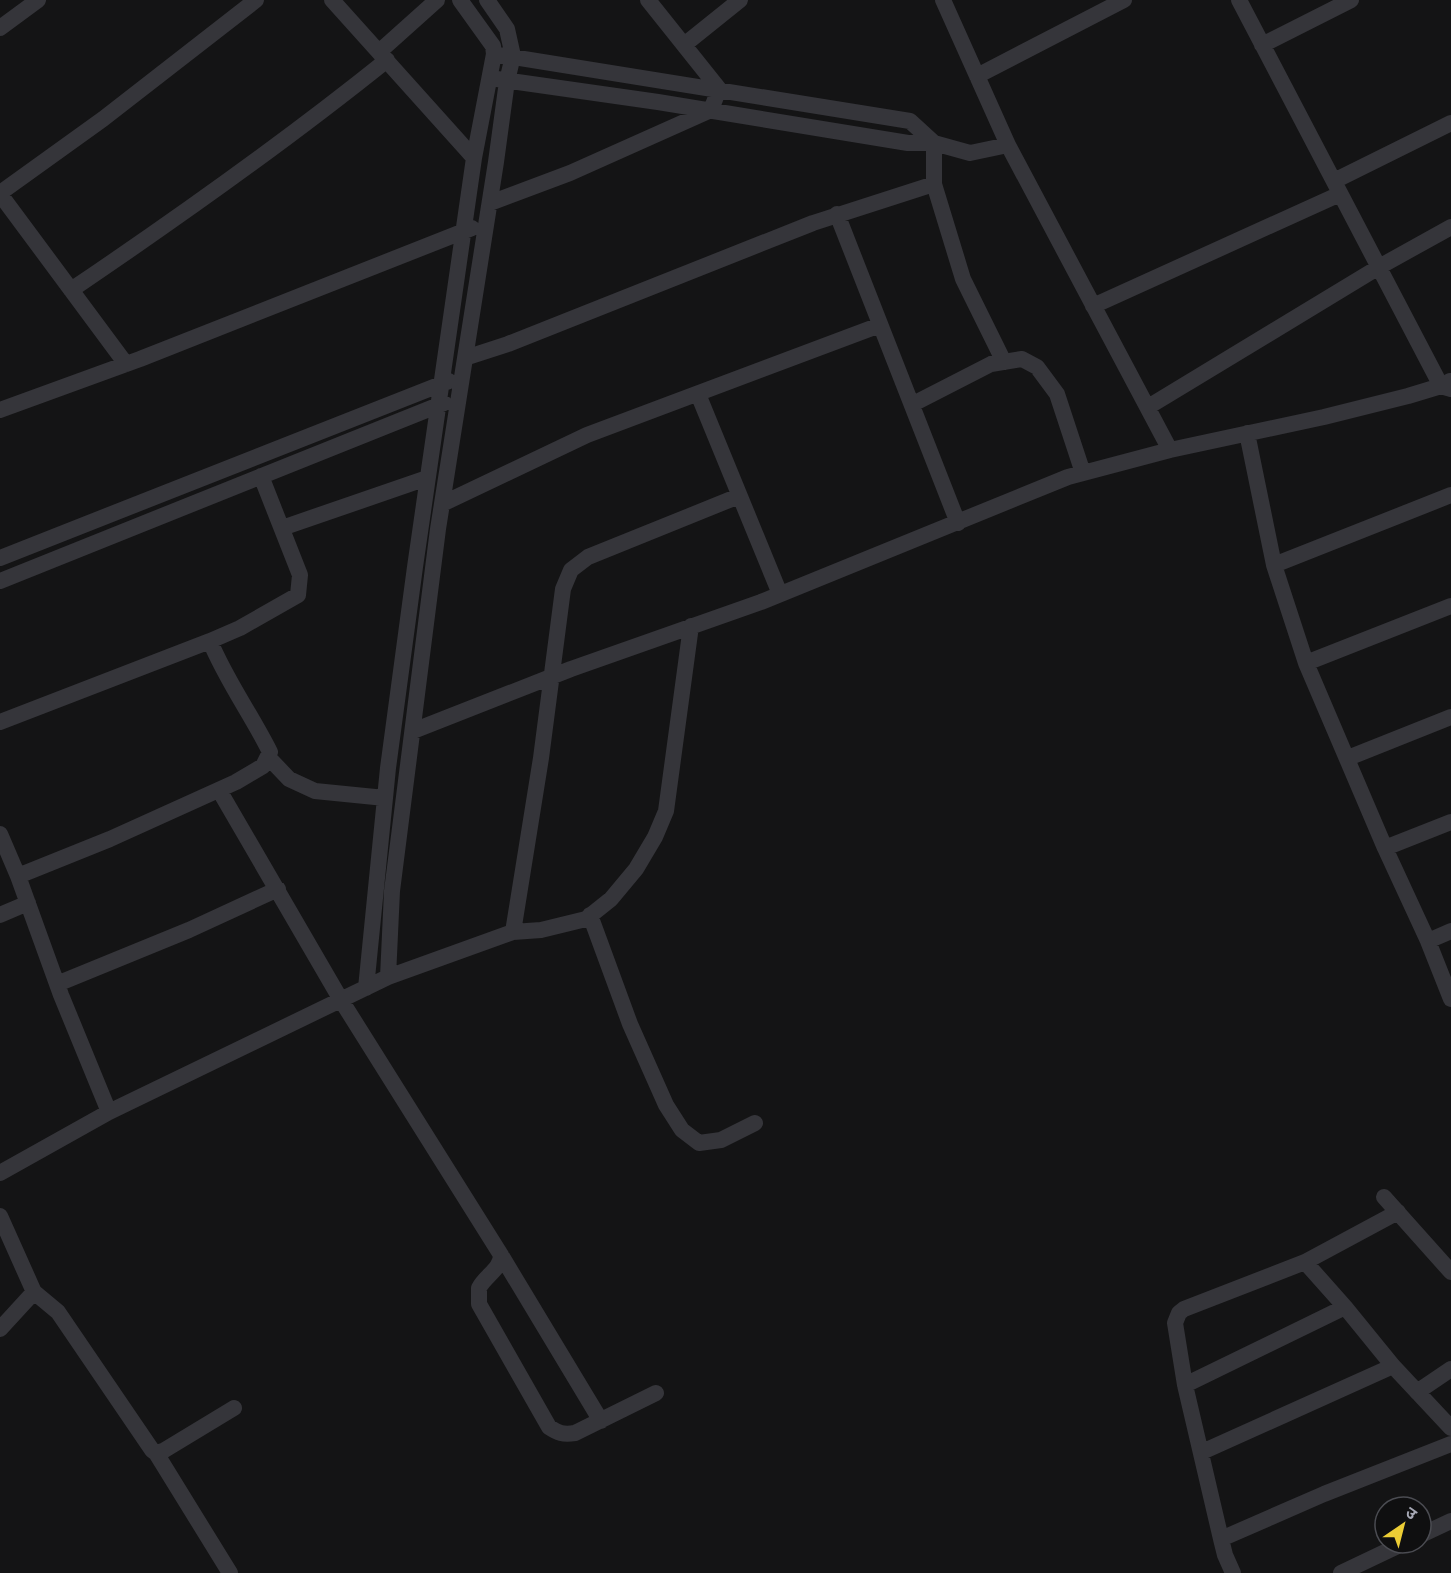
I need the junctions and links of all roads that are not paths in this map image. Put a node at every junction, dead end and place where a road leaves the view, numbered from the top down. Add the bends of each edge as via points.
1 (38, 0) edge
2 (256, 0) edge
3 (332, 0) edge
4 (437, 0) edge
5 (460, 0) edge
6 (487, 0) edge
7 (648, 0) edge
8 (740, 0) edge
9 (943, 0) edge
10 (1124, 0) edge
11 (1239, 0) edge
12 (1351, 0) edge
13 (0, 28) edge
14 (684, 45) junction
15 (1262, 45) junction
16 (495, 54) junction
17 (383, 56) junction
18 (513, 56) junction
19 (977, 76) junction
20 (498, 80) junction
21 (718, 89) junction
22 (711, 110) junction
23 (1451, 123) edge
24 (934, 143) junction
25 (1008, 145) junction
26 (474, 158) junction
27 (934, 184) junction
28 (1337, 187) junction
29 (0, 193) edge
30 (490, 203) junction
31 (837, 214) junction
32 (487, 222) junction
33 (1451, 226) edge
34 (464, 231) junction
35 (1379, 267) junction
36 (71, 290) junction
37 (1094, 306) junction
38 (880, 325) junction
39 (465, 358) junction
40 (1004, 362) junction
41 (126, 364) junction
42 (462, 376) junction
43 (441, 384) junction
44 (1448, 385) edge
45 (698, 394) junction
46 (459, 397) junction
47 (913, 404) junction
48 (438, 405) junction
49 (1148, 407) junction
50 (0, 410) edge
51 (1247, 433) junction
52 (1170, 450) junction
53 (1083, 473) junction
54 (261, 476) junction
55 (427, 478) junction
56 (1451, 495) edge
57 (739, 496) junction
58 (442, 504) junction
59 (958, 523) junction
60 (282, 528) junction
61 (0, 558) edge
62 (1274, 565) junction
63 (0, 581) edge
64 (780, 594) junction
65 (1451, 606) edge
66 (692, 627) junction
67 (210, 641) junction
68 (1306, 663) junction
69 (550, 677) junction
70 (1451, 717) edge
71 (0, 722) edge
72 (413, 731) junction
73 (268, 757) junction
74 (1348, 758) junction
75 (219, 790) junction
76 (385, 798) junction
77 (1451, 822) edge
78 (0, 834) edge
79 (1385, 848) junction
80 (18, 876) junction
81 (278, 889) junction
82 (28, 903) junction
83 (0, 915) edge
84 (590, 915) junction
85 (513, 932) junction
86 (1451, 932) edge
87 (1428, 941) junction
88 (388, 977) junction
89 (57, 984) junction
90 (366, 988) junction
91 (1451, 999) edge
92 (341, 1000) junction
93 (110, 1112) junction
94 (755, 1123) dead end
95 (0, 1173) edge
96 (1384, 1197) dead end
97 (1398, 1212) junction
98 (0, 1216) edge
99 (501, 1254) junction
100 (1305, 1262) junction
101 (1451, 1272) edge
102 (34, 1292) junction
103 (1345, 1307) junction
104 (0, 1329) edge
105 (1393, 1366) junction
106 (1451, 1369) edge
107 (1185, 1385) junction
108 (1417, 1392) junction
109 (656, 1393) dead end
110 (234, 1408) dead end
111 (601, 1421) junction
112 (1451, 1428) edge
113 (1451, 1444) edge
114 (1202, 1452) junction
115 (156, 1453) junction
116 (1451, 1521) edge
117 (1433, 1529) edge
118 (1221, 1539) junction
119 (1379, 1555) edge
120 (231, 1573) edge
121 (1233, 1573) edge
122 (1341, 1573) edge

1 - 13 street
2 - 29 street
3 - 17 street
4 - 17 street
5 - 16 street
6 - 18 street via 507,29
7 - 14 street
8 - 14 street
9 - 19 street
10 - 19 street
11 - 15 street
12 - 15 street
14 - 21 street
15 - 28 street
16 - 18 street
16 - 20 street
17 - 26 street
17 - 36 street via 312,121
18 - 20 street
18 - 21 street
19 - 25 street
20 - 22 street
20 - 26 street
20 - 30 street
21 - 22 street
21 - 24 street via 910,121
22 - 24 street via 908,143
22 - 30 street via 580,169
23 - 28 street
24 - 25 street via 970,153
24 - 27 street
25 - 37 street
26 - 34 street
27 - 31 street
27 - 40 street via 963,279
28 - 35 street
28 - 37 street
29 - 36 street
30 - 32 street
31 - 38 street
31 - 39 street
32 - 34 street
32 - 39 street
33 - 35 street
34 - 41 street
34 - 43 street
35 - 44 street
35 - 49 street
36 - 41 street
37 - 49 street
38 - 45 street
38 - 47 street
39 - 42 street
40 - 47 street via 991,364
40 - 53 street via 1022,359 1037,367 1057,394
41 - 50 street
42 - 43 street
42 - 46 street
43 - 48 street
43 - 61 street
44 - 51 street
45 - 57 street
45 - 58 street via 587,435
46 - 48 street
46 - 58 street
47 - 59 street
48 - 54 street
48 - 55 street
49 - 52 street
51 - 52 street
51 - 62 street
52 - 53 street
53 - 59 street
54 - 60 street
54 - 63 street
55 - 60 street
55 - 76 street
56 - 62 street
57 - 64 street
57 - 69 street via 588,557 571,570 563,590
58 - 72 street
59 - 64 street
60 - 67 street via 300,575 298,595
62 - 68 street
64 - 66 street
65 - 68 street
66 - 69 street
66 - 84 street via 666,811 636,869 611,899
67 - 71 street
67 - 73 street via 220,666 270,752
68 - 74 street
69 - 72 street
69 - 85 street
70 - 74 street
72 - 88 street via 392,891
73 - 75 street via 263,766
73 - 76 street via 289,779 315,791
74 - 79 street
75 - 80 street
75 - 81 street
76 - 90 street
77 - 79 street
78 - 80 street
79 - 87 street
80 - 82 street
81 - 89 street
81 - 92 street
82 - 83 street
82 - 89 street
84 - 85 street via 541,930
84 - 94 street via 630,1024 666,1105 682,1130 699,1143 721,1140
85 - 88 street
86 - 87 street
87 - 91 street
88 - 90 street
89 - 93 street
90 - 92 street
92 - 93 street
92 - 99 street
93 - 95 street
96 - 97 street
97 - 100 street
97 - 101 street
98 - 102 street
99 - 111 street
99 - 111 street via 501,1261 478,1288 479,1304 540,1413 549,1426 565,1435
100 - 103 street
100 - 107 street via 1179,1313 1175,1323
102 - 104 street
102 - 115 street via 58,1312
103 - 105 street
103 - 107 street
105 - 108 street
105 - 114 street
106 - 108 street
107 - 114 street
108 - 112 street
109 - 111 street
110 - 115 street
113 - 118 street
114 - 118 street
115 - 120 street
116 - 117 street
118 - 121 street
119 - 122 street

